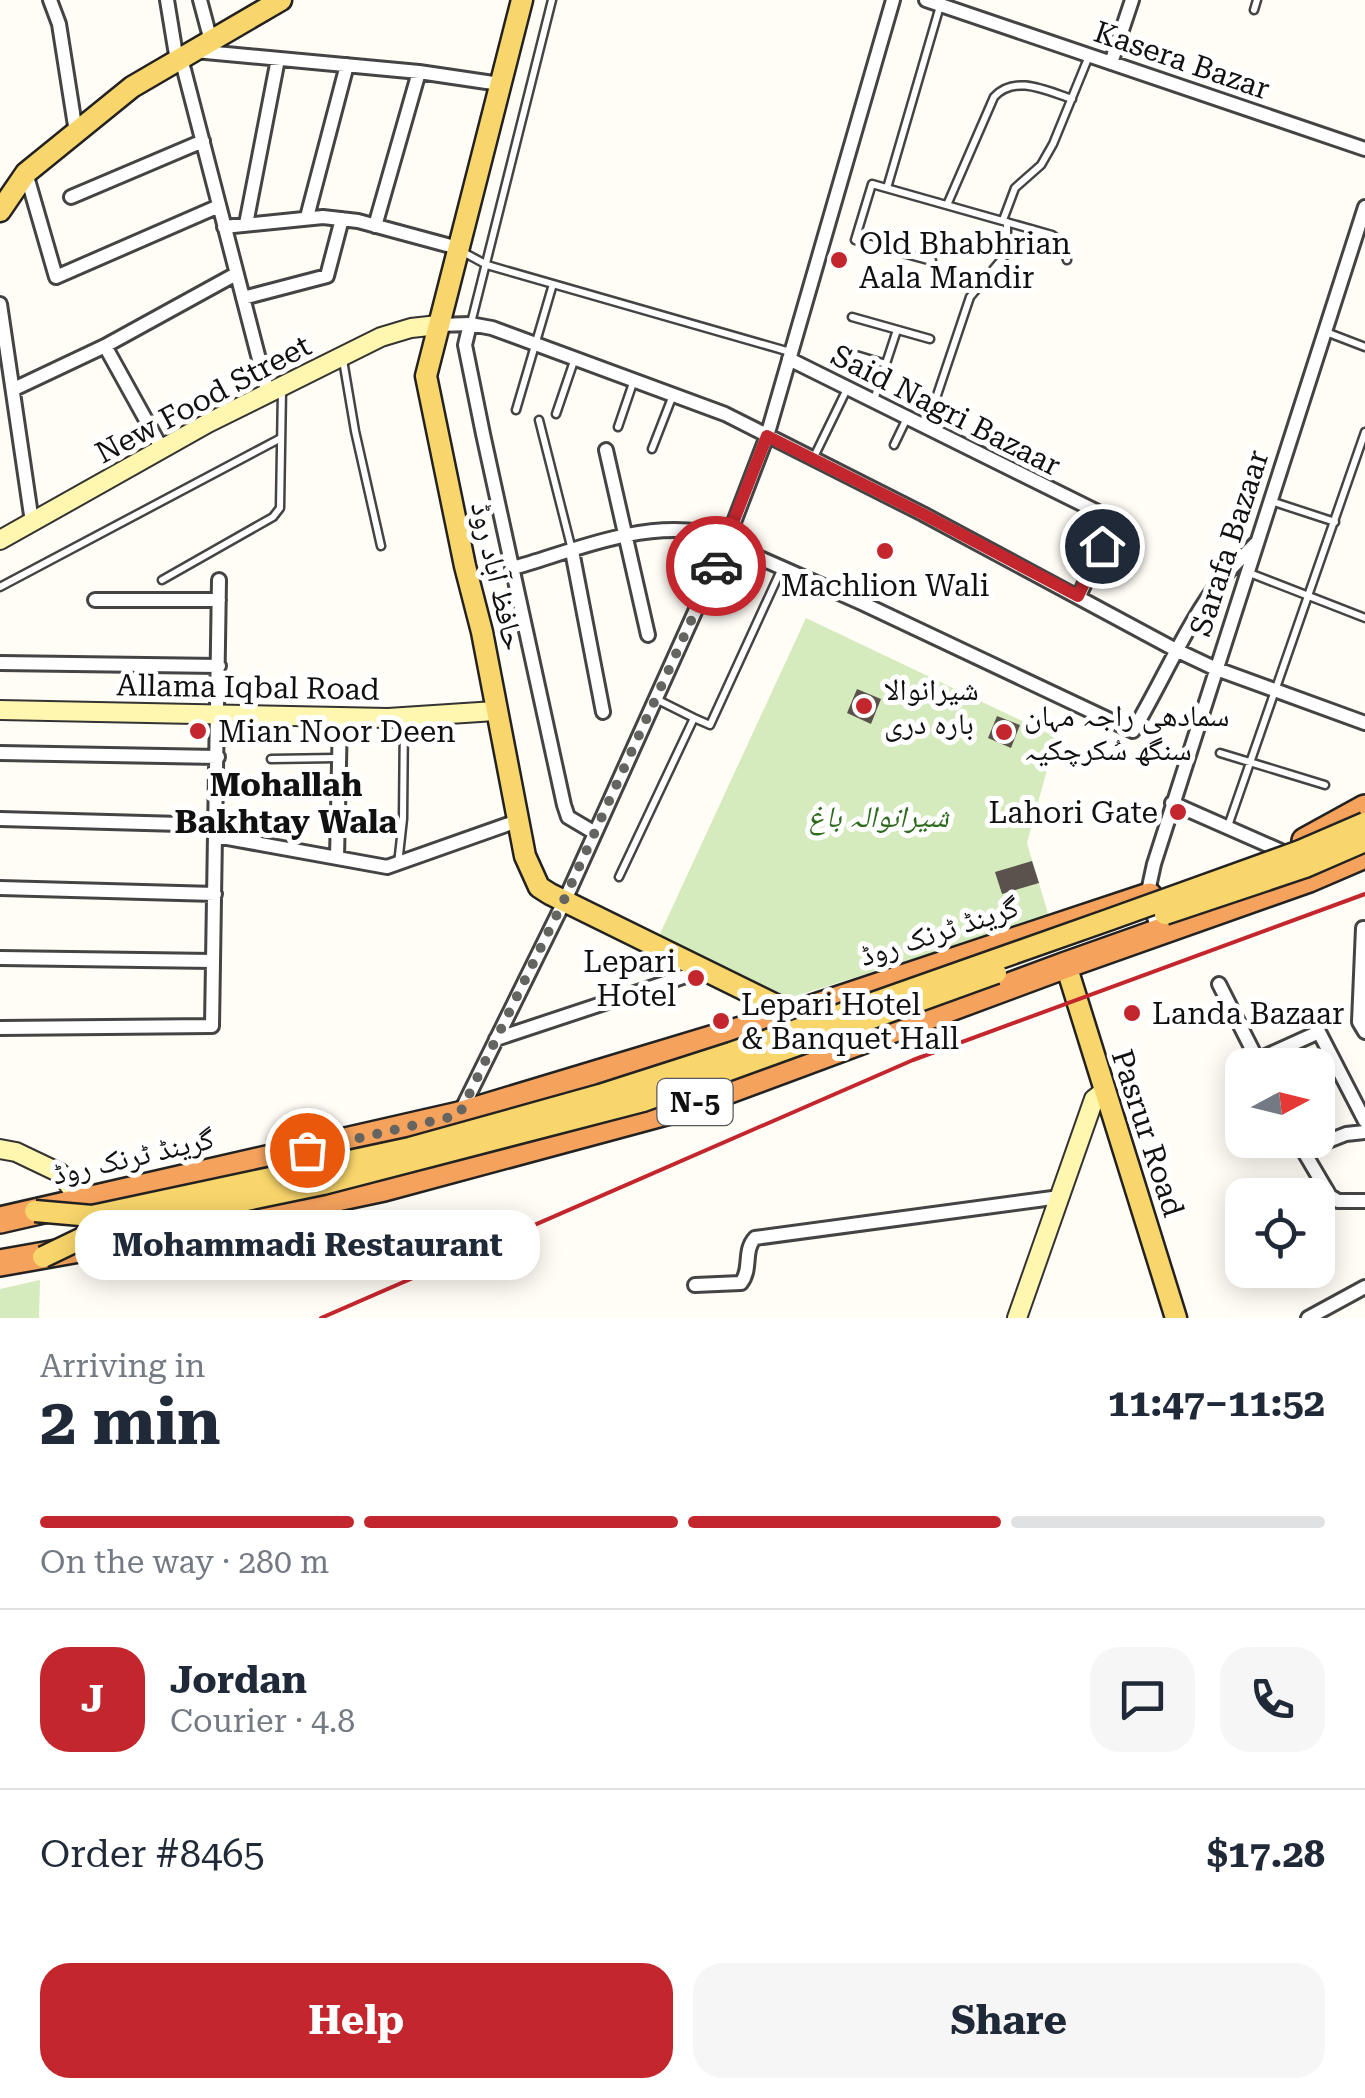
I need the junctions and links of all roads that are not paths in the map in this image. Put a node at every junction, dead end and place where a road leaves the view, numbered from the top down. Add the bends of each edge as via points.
1 (50, 0) edge
2 (166, 0) edge
3 (200, 0) edge
4 (282, 0) edge
5 (522, 0) edge
6 (552, 0) edge
7 (893, 0) edge
8 (926, 0) edge
9 (1132, 0) edge
10 (1256, 0) edge
11 (940, 5) junction
12 (1254, 10) dead end
13 (191, 53) junction
14 (1090, 55) junction
15 (278, 59) junction
16 (1111, 62) junction
17 (348, 65) junction
18 (419, 72) junction
19 (500, 84) junction
20 (1072, 98) junction
21 (76, 132) junction
22 (202, 140) junction
23 (1365, 148) edge
24 (26, 173) junction
25 (887, 188) junction
26 (71, 197) dead end
27 (947, 205) junction
28 (220, 206) junction
29 (1365, 207) edge
30 (0, 211) edge
31 (307, 216) junction
32 (342, 219) junction
33 (1005, 221) junction
34 (246, 224) junction
35 (375, 226) junction
36 (224, 227) junction
37 (458, 248) junction
38 (1067, 260) dead end
39 (932, 262) dead end
40 (487, 265) junction
41 (236, 274) junction
42 (553, 284) junction
43 (243, 298) junction
44 (0, 304) edge
45 (852, 317) dead end
46 (470, 324) junction
47 (438, 325) junction
48 (897, 330) junction
49 (1325, 332) junction
50 (930, 339) dead end
51 (537, 343) junction
52 (105, 346) junction
53 (1365, 347) edge
54 (856, 355) dead end
55 (575, 356) junction
56 (791, 356) junction
57 (343, 358) junction
58 (886, 364) junction
59 (634, 379) junction
60 (848, 388) junction
61 (14, 390) junction
62 (275, 391) junction
63 (673, 394) junction
64 (874, 401) junction
65 (933, 407) dead end
66 (516, 410) dead end
67 (556, 414) dead end
68 (907, 417) junction
69 (539, 420) dead end
70 (618, 427) dead end
71 (1365, 432) edge
72 (767, 436) junction
73 (281, 438) junction
74 (894, 445) dead end
75 (162, 449) junction
76 (652, 449) dead end
77 (606, 450) dead end
78 (813, 459) junction
79 (1270, 500) junction
80 (32, 522) junction
81 (1335, 522) junction
82 (627, 536) junction
83 (0, 540) edge
84 (726, 542) junction
85 (1255, 544) junction
86 (381, 546) dead end
87 (572, 551) junction
88 (783, 567) junction
89 (513, 568) junction
90 (1246, 572) junction
91 (162, 580) dead end
92 (219, 580) dead end
93 (0, 588) edge
94 (1310, 595) junction
95 (1078, 596) junction
96 (95, 600) dead end
97 (219, 600) junction
98 (1365, 618) edge
99 (648, 635) dead end
100 (1176, 650) junction
101 (0, 663) edge
102 (219, 666) junction
103 (1214, 668) junction
104 (1278, 690) junction
105 (656, 698) junction
106 (0, 710) edge
107 (495, 711) junction
108 (603, 712) dead end
109 (219, 714) junction
110 (340, 717) junction
111 (404, 718) junction
112 (694, 718) junction
113 (1365, 723) edge
114 (0, 753) edge
115 (1220, 753) dead end
116 (218, 757) junction
117 (339, 758) junction
118 (271, 759) dead end
119 (1251, 762) junction
120 (1325, 785) dead end
121 (1172, 803) junction
122 (1365, 808) edge
123 (0, 819) edge
124 (520, 820) junction
125 (1365, 823) edge
126 (1227, 827) junction
127 (216, 830) junction
128 (595, 832) junction
129 (1365, 840) edge
130 (1281, 851) junction
131 (1365, 855) edge
132 (336, 858) junction
133 (398, 866) junction
134 (619, 877) dead end
135 (0, 888) edge
136 (215, 894) junction
137 (1146, 896) junction
138 (564, 900) junction
139 (1363, 928) edge
140 (1159, 932) junction
141 (0, 958) edge
142 (213, 960) junction
143 (1059, 968) junction
144 (707, 969) junction
145 (1219, 984) dead end
146 (794, 1014) junction
147 (1362, 1027) edge
148 (0, 1028) edge
149 (496, 1039) junction
150 (1251, 1048) edge
151 (1286, 1048) edge
152 (1327, 1048) edge
153 (1335, 1063) edge
154 (1099, 1096) junction
155 (459, 1115) junction
156 (1365, 1121) edge
157 (1365, 1132) edge
158 (1335, 1137) edge
159 (0, 1149) edge
160 (1307, 1158) edge
161 (1060, 1197) junction
162 (1365, 1200) edge
163 (81, 1201) junction
164 (35, 1212) junction
165 (0, 1220) edge
166 (43, 1256) junction
167 (0, 1263) edge
168 (695, 1285) dead end
169 (1365, 1287) edge
170 (1333, 1311) edge
171 (1016, 1318) edge
172 (1163, 1318) edge
173 (1176, 1318) edge
174 (1308, 1318) edge

1 - 21 street
2 - 13 street
3 - 13 street
4 - 13 main road
5 - 19 main road, حافظ آباد روڈ
6 - 40 lane
7 - 56 street
8 - 11 street, Kasera Bazar
9 - 16 street
10 - 12 lane
11 - 14 street, Kasera Bazar
11 - 25 lane
13 - 15 street
13 - 21 main road
13 - 22 street
14 - 16 street, Kasera Bazar
14 - 20 lane
15 - 17 street
15 - 34 street
16 - 23 street, Kasera Bazar
17 - 18 street
17 - 31 street
18 - 19 street
18 - 35 street
19 - 37 main road, حافظ آباد روڈ
20 - 27 lane via 1024,85 1001,90
20 - 33 lane via 1041,165 1015,188
21 - 24 main road
22 - 26 street
22 - 28 street
24 - 28 street via 56,277
24 - 30 main road
25 - 27 lane
25 - 39 lane via 872,184 855,240
27 - 33 lane
28 - 36 street
29 - 49 street, Sarafa Bazaar
31 - 32 street
31 - 34 street
32 - 35 street
32 - 43 street via 326,276
33 - 38 lane via 1052,235
33 - 65 lane via 1007,253 970,297
34 - 36 street
35 - 37 street
36 - 41 street
37 - 40 lane
37 - 47 main road, حافظ آباد روڈ
40 - 42 lane
40 - 46 lane
41 - 43 street
41 - 52 street
42 - 51 lane
42 - 56 lane
43 - 62 street
44 - 61 street
45 - 48 lane
46 - 47 street
46 - 51 street
46 - 89 street via 465,345
47 - 57 street, New Food Street via 381,337
47 - 107 main road, حافظ آباد روڈ via 428,397
48 - 50 lane
48 - 58 lane
49 - 53 lane
49 - 79 street, Sarafa Bazaar
51 - 55 street
51 - 66 lane
52 - 61 street
52 - 75 street
54 - 58 lane
55 - 59 street
55 - 67 lane
56 - 60 street, Said Nagri Bazaar
56 - 72 street
57 - 62 street, New Food Street
57 - 86 lane
58 - 64 lane
59 - 63 street
59 - 70 lane
60 - 64 street, Said Nagri Bazaar
60 - 78 lane
61 - 80 street
62 - 73 lane
62 - 75 street, New Food Street
63 - 72 street
63 - 76 lane
64 - 68 street, Said Nagri Bazaar
68 - 74 lane
68 - 95 street, Said Nagri Bazaar via 1114,520
69 - 87 lane
71 - 81 lane
72 - 78 street
72 - 84 street
73 - 91 lane via 280,508 273,518
73 - 93 lane
75 - 80 street, New Food Street
77 - 82 street
78 - 95 street
79 - 81 lane
79 - 85 street, Sarafa Bazaar
80 - 83 street, New Food Street
81 - 94 lane
82 - 84 street via 673,528
82 - 87 street
82 - 99 street
84 - 88 street
84 - 105 street
85 - 90 street, Sarafa Bazaar
85 - 100 street via 1216,586
87 - 89 street
87 - 108 street
88 - 100 street via 1133,732
88 - 112 lane via 710,725
89 - 128 street via 568,817
90 - 94 lane
90 - 103 street, Sarafa Bazaar
92 - 97 street
94 - 98 lane
94 - 104 lane
95 - 100 street
96 - 97 street
97 - 102 street
100 - 103 street
101 - 102 street
102 - 109 street
103 - 104 street
103 - 121 street, Sarafa Bazaar
104 - 113 street
104 - 119 lane
105 - 112 lane
105 - 128 street
106 - 109 street, Allama Iqbal Road
107 - 111 street, Allama Iqbal Road
107 - 124 main road, حافظ آباد روڈ
109 - 110 street, Allama Iqbal Road
109 - 116 street
110 - 111 street, Allama Iqbal Road
110 - 117 street
111 - 133 lane
112 - 134 lane
114 - 116 street
115 - 119 lane
116 - 127 street
117 - 118 lane
117 - 132 street
119 - 120 lane
119 - 126 lane
121 - 126 street
121 - 137 street, Sarafa Bazaar
122 - 130 highway, گرینڈ ٹرنک روڈ / N-5
123 - 127 street
124 - 133 street
124 - 138 main road, حافظ آباد روڈ via 531,874 539,887
125 - 164 main road, bridge via 731,1053 518,1120 92,1216
126 - 130 street
127 - 132 street
127 - 136 street
128 - 138 street
129 - 166 main road, bridge via 643,1101 342,1179 97,1231
130 - 137 highway, گرینڈ ٹرنک روڈ / N-5
131 - 140 highway, N-5
132 - 133 street
135 - 136 street
136 - 142 street
137 - 140 street
137 - 146 highway, گرینڈ ٹرنک روڈ / N-5
138 - 144 main road, حافظ آباد روڈ
138 - 149 street
139 - 147 street
140 - 143 highway, N-5
141 - 142 street
142 - 148 street via 212,1026
143 - 154 main road, Pasrur Road
143 - 166 highway, N-5 via 681,1108 384,1188
144 - 146 main road, حافظ آباد روڈ
144 - 149 street
145 - 150 street
146 - 155 highway, گرینڈ ٹرنک روڈ / N-5
149 - 155 street
151 - 152 street via 1319,1032
153 - 156 street
154 - 161 street
154 - 172 main road, Pasrur Road
154 - 173 main road, Pasrur Road
155 - 163 highway, گرینڈ ٹرنک روڈ / N-5
157 - 158 street
159 - 163 street via 60,1173
160 - 162 street via 1330,1196
161 - 168 street via 755,1238 741,1283
161 - 171 street
163 - 164 highway, گرینڈ ٹرنک روڈ / N-5
164 - 165 highway, گرینڈ ٹرنک روڈ / N-5
166 - 167 highway, N-5
169 - 170 street
170 - 174 street

